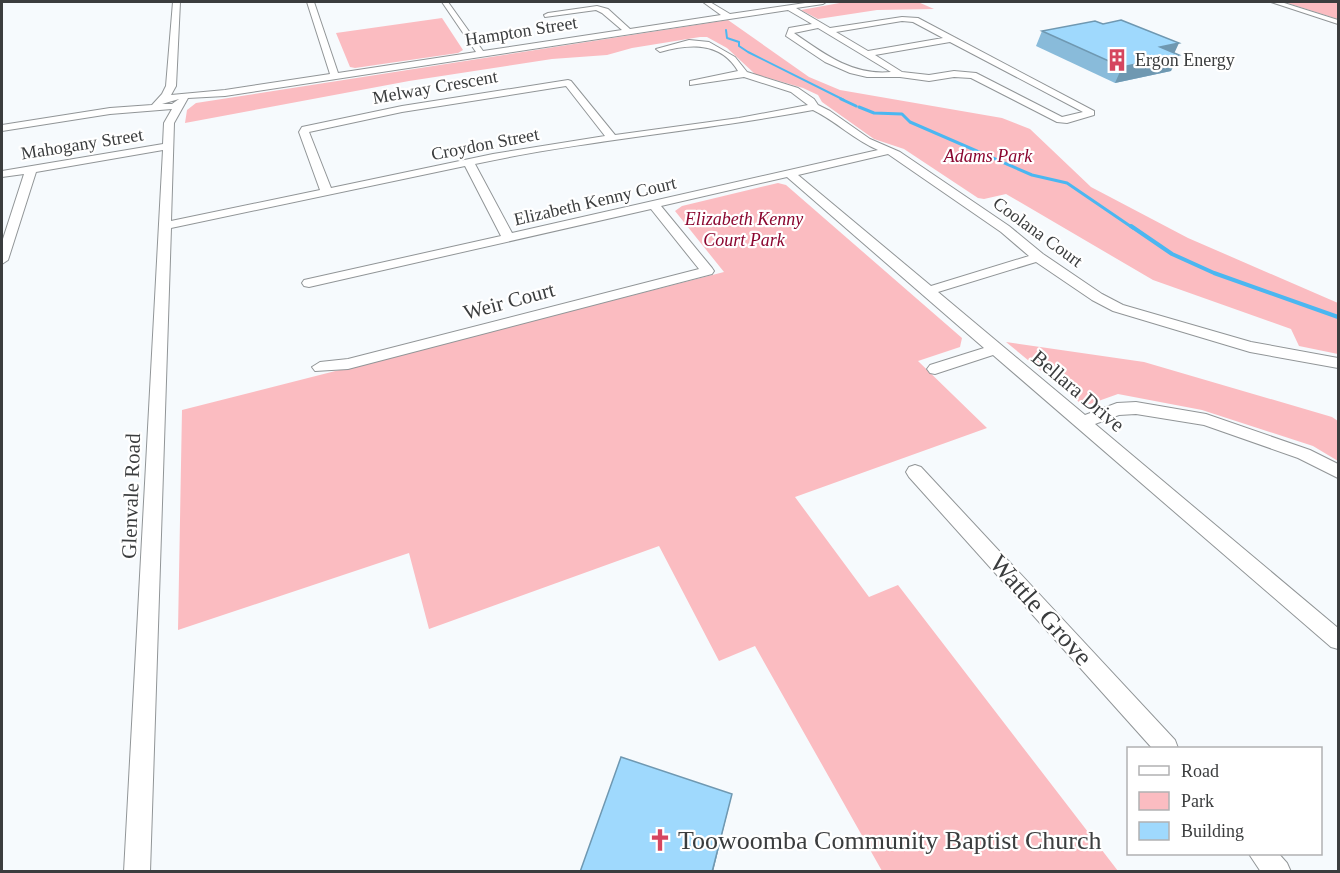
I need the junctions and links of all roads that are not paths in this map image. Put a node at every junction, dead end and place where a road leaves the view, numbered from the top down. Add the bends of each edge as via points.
1 (176, 2) edge
2 (310, 2) edge
3 (444, 2) edge
4 (706, 2) edge
5 (823, 2) edge
6 (1275, 2) edge
7 (789, 7) junction
8 (548, 15) dead end
9 (728, 16) junction
10 (1338, 22) edge
11 (820, 25) junction
12 (627, 31) junction
13 (829, 31) junction
14 (952, 39) junction
15 (660, 49) dead end
16 (481, 54) junction
17 (867, 54) junction
18 (998, 63) junction
19 (743, 74) junction
20 (900, 74) junction
21 (965, 74) junction
22 (335, 76) junction
23 (693, 83) dead end
24 (171, 86) junction
25 (180, 100) junction
26 (814, 107) junction
27 (162, 108) junction
28 (2, 128) edge
29 (612, 138) junction
30 (168, 146) junction
31 (888, 151) junction
32 (468, 162) junction
33 (31, 169) junction
34 (2, 174) edge
35 (790, 174) junction
36 (327, 193) junction
37 (655, 206) junction
38 (165, 226) junction
39 (6, 232) edge
40 (509, 239) junction
41 (1038, 257) junction
42 (2, 260) edge
43 (309, 284) dead end
44 (929, 291) junction
45 (996, 349) junction
46 (1338, 363) edge
47 (320, 367) dead end
48 (935, 369) dead end
49 (1083, 422) junction
50 (1338, 471) edge
51 (915, 472) dead end
52 (1338, 640) edge
53 (1166, 747) edge
54 (1263, 855) edge
55 (137, 872) edge
56 (1278, 872) edge

1 - 24 street
2 - 22 street
3 - 16 street
4 - 9 street
5 - 7 street, Hampton Street
6 - 10 street
7 - 9 street, Hampton Street
7 - 11 street
8 - 12 street via 597,8
9 - 12 street, Hampton Street
11 - 13 street
11 - 20 street via 792,30 789,34 845,70 884,76
12 - 16 street, Hampton Street
13 - 14 street via 910,18
13 - 17 street
14 - 17 street
14 - 18 street
15 - 19 street via 706,42 720,48 741,67
16 - 22 street, Hampton Street
17 - 20 street
18 - 21 street via 970,69
18 - 21 street via 1091,112 1067,120 1053,118
19 - 23 street
19 - 26 street, Coolana Court via 800,92 811,99
20 - 21 street via 929,78
22 - 25 street, Hampton Street
24 - 25 street
24 - 27 street
25 - 27 street, Glenvale Road
25 - 27 street, Hampton Street
26 - 29 street, Croydon Street
26 - 31 street, Coolana Court
27 - 28 street via 110,111
27 - 30 street, Glenvale Road
29 - 32 street, Croydon Street
29 - 36 street, Melway Crescent via 568,83 391,112 306,129
30 - 33 street, Mahogany Street
30 - 38 street, Glenvale Road
31 - 35 street, Elizabeth Kenny Court
31 - 41 street, Coolana Court via 1005,230
32 - 36 street, Croydon Street
32 - 40 street
33 - 34 street, Mahogany Street
33 - 39 street
35 - 37 street, Elizabeth Kenny Court
35 - 44 street, Bellara Drive
36 - 38 street, Croydon Street
37 - 40 street, Elizabeth Kenny Court
37 - 47 street, Weir Court via 707,271 348,364
38 - 55 street, Glenvale Road
39 - 42 street
40 - 43 street, Elizabeth Kenny Court
41 - 44 street
41 - 46 street, Coolana Court via 1118,308 1250,347
44 - 45 street, Bellara Drive
45 - 48 street
45 - 49 street, Bellara Drive
49 - 50 street via 1117,409 1136,408 1206,420 1304,453
49 - 52 street, Bellara Drive
51 - 53 street, Wattle Grove
54 - 56 street

